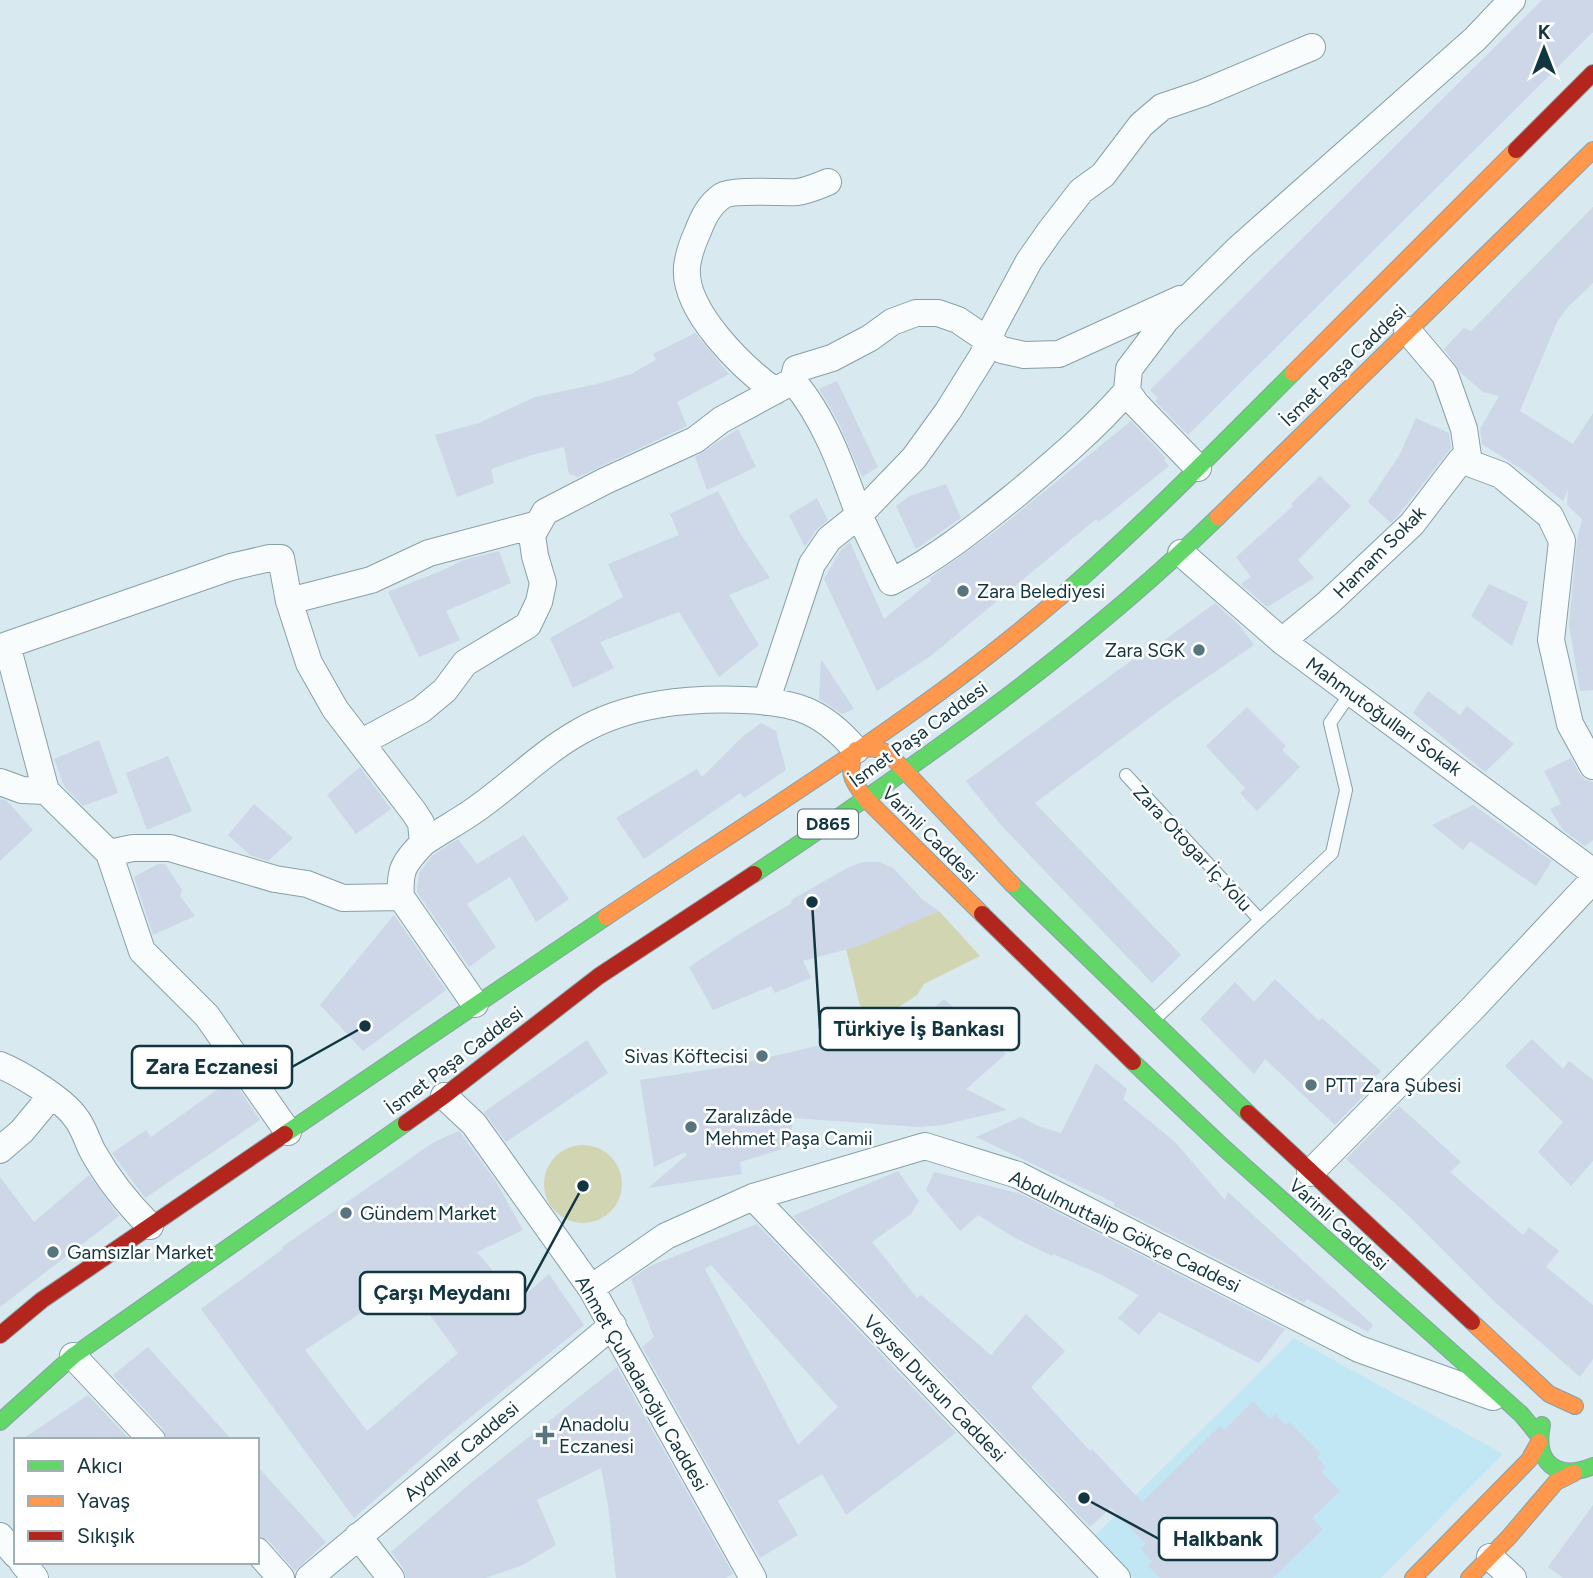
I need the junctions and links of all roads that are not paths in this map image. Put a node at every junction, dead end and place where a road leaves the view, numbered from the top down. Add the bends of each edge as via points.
1 (1512, 0) edge
2 (1312, 47) dead end
3 (1593, 73) edge
4 (1593, 150) edge
5 (828, 182) dead end
6 (1194, 292) junction
7 (1408, 330) junction
8 (989, 341) junction
9 (784, 386) junction
10 (1127, 391) junction
11 (1469, 463) junction
12 (1198, 468) junction
13 (859, 515) junction
14 (538, 524) junction
15 (1181, 553) junction
16 (289, 601) junction
17 (1282, 641) junction
18 (1352, 691) junction
19 (766, 702) junction
20 (362, 742) junction
21 (856, 750) junction
22 (1593, 766) edge
23 (905, 770) junction
24 (1126, 775) dead end
25 (0, 782) edge
26 (46, 791) junction
27 (866, 799) junction
28 (423, 843) junction
29 (109, 853) junction
30 (1593, 872) edge
31 (1593, 880) edge
32 (401, 897) junction
33 (1260, 920) junction
34 (475, 1004) junction
35 (1153, 1021) junction
36 (0, 1065) edge
37 (51, 1096) junction
38 (444, 1096) junction
39 (288, 1132) junction
40 (0, 1150) edge
41 (1310, 1173) junction
42 (753, 1197) junction
43 (149, 1226) junction
44 (591, 1287) junction
45 (613, 1325) junction
46 (1, 1333) edge
47 (73, 1356) junction
48 (1504, 1400) junction
49 (0, 1422) edge
50 (150, 1438) edge
51 (1539, 1439) junction
52 (1593, 1466) edge
53 (1574, 1473) junction
54 (0, 1536) edge
55 (358, 1536) junction
56 (14, 1553) edge
57 (259, 1553) edge
58 (1490, 1557) junction
59 (281, 1578) edge
60 (309, 1578) edge
61 (391, 1578) edge
62 (753, 1578) edge
63 (1117, 1578) edge
64 (1413, 1578) edge
65 (1469, 1578) edge
66 (1513, 1578) edge

1 - 6 street via 1475,39
2 - 8 street via 1162,107 1142,125 1049,231
3 - 12 main road, İsmet Paşa Caddesi / D865
4 - 7 main road, İsmet Paşa Caddesi / D865
5 - 9 street via 800,192 723,195 706,212 687,269 701,314 725,346 751,374
6 - 8 street via 1059,354 1024,355 1002,350
6 - 10 street via 1129,369
7 - 11 street via 1445,375 1459,411
7 - 15 main road, İsmet Paşa Caddesi / D865
8 - 9 street via 958,320 938,313 916,313 832,358 796,369
8 - 13 street via 914,458
9 - 13 street via 805,395
9 - 14 street via 721,420 695,440 565,500 545,512
10 - 12 street
10 - 13 street via 1084,436 969,534 891,582
11 - 17 street, Hamam Sokak via 1461,460 1412,524
11 - 22 street via 1501,475 1531,500 1550,516 1562,541 1551,640 1570,724
12 - 21 main road, İsmet Paşa Caddesi / D865 via 1003,646
13 - 19 street via 829,539 812,564
14 - 16 street via 429,553 371,580
14 - 20 street via 532,535 543,583 528,625 465,663 445,690 421,710
15 - 17 street, Mahmutoğulları Sokak
15 - 23 main road, İsmet Paşa Caddesi / D865 via 1029,680
16 - 20 street via 309,663 335,709
16 - 26 street via 281,558 270,558 231,567 7,645
17 - 18 street, Mahmutoğulları Sokak
18 - 30 street, Mahmutoğulları Sokak
18 - 33 lane, Zara Otogar İç Yolu via 1329,723 1346,790 1332,853
19 - 21 street via 803,708 839,730
19 - 28 street via 686,699 603,720 578,732
20 - 28 street via 421,823
21 - 23 main road, Varinli Caddesi via 873,747 888,753
21 - 27 main road, Varinli Caddesi via 850,778
21 - 34 main road, İsmet Paşa Caddesi / D865
23 - 27 main road, İsmet Paşa Caddesi / D865
23 - 35 main road, Varinli Caddesi via 981,853
24 - 33 lane, Zara Otogar İç Yolu
25 - 26 street via 22,790
26 - 29 street
27 - 38 main road, İsmet Paşa Caddesi / D865 via 599,976
27 - 48 main road, Varinli Caddesi via 1224,1149
28 - 32 street via 399,875
29 - 32 street via 170,848 343,898
29 - 39 street via 142,951 207,1016
31 - 41 street
32 - 34 street
33 - 35 lane, Zara Otogar İç Yolu
34 - 39 main road, İsmet Paşa Caddesi / D865
35 - 41 main road, Varinli Caddesi
36 - 37 street
37 - 40 street
37 - 43 street via 76,1117 94,1154
38 - 44 street, Ahmet Çuhadaroğlu Caddesi via 474,1124
38 - 47 main road, İsmet Paşa Caddesi / D865
39 - 43 main road, İsmet Paşa Caddesi / D865
41 - 51 main road, Varinli Caddesi via 1549,1394 1582,1408 1565,1406 1547,1417
42 - 44 street, Abdulmuttalip Gökçe Caddesi via 666,1236
42 - 48 street, Abdulmuttalip Gökçe Caddesi via 925,1146 1018,1175 1359,1349
42 - 63 street, Veysel Dursun Caddesi
43 - 46 main road, İsmet Paşa Caddesi / D865
44 - 45 street, Ahmet Çuhadaroğlu Caddesi
45 - 55 street, Aydınlar Caddesi
45 - 62 street, Ahmet Çuhadaroğlu Caddesi
47 - 49 main road, İsmet Paşa Caddesi / D865
47 - 50 street
48 - 51 main road, Varinli Caddesi
51 - 53 main road, Varinli Caddesi via 1546,1461
51 - 64 main road via 1529,1460
52 - 53 main road
53 - 58 main road via 1556,1482
54 - 56 street
55 - 60 street, Aydınlar Caddesi
55 - 61 street
57 - 59 street
58 - 65 main road
58 - 66 street

